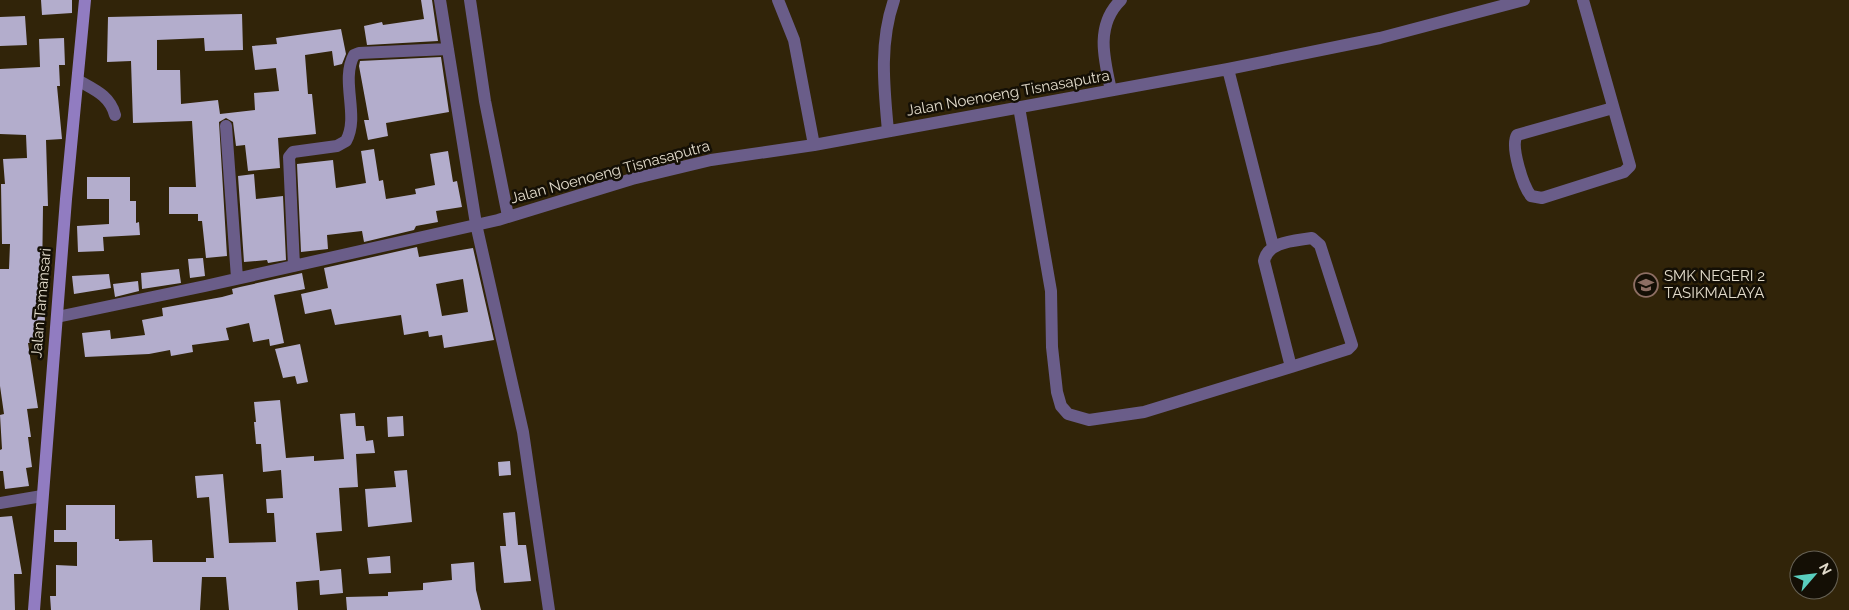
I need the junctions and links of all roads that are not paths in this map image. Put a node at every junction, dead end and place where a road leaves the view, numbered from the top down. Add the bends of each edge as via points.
1 (85, 0) edge
2 (440, 0) edge
3 (470, 0) edge
4 (778, 0) edge
5 (894, 0) edge
6 (1121, 0) edge
7 (1524, 0) edge
8 (1583, 0) edge
9 (1502, 3) edge
10 (448, 49) junction
11 (1228, 69) junction
12 (79, 82) junction
13 (1111, 90) junction
14 (1019, 107) junction
15 (1614, 108) junction
16 (115, 114) dead end
17 (226, 126) dead end
18 (888, 131) junction
19 (814, 145) junction
20 (503, 218) junction
21 (480, 224) junction
22 (1273, 246) junction
23 (294, 266) junction
24 (236, 278) junction
25 (57, 317) junction
26 (1291, 367) junction
27 (42, 496) junction
28 (0, 503) edge
29 (34, 610) edge
30 (550, 610) edge

1 - 12 main road, Jalan Tamansari
2 - 10 street
3 - 20 street
4 - 19 street via 794,40
5 - 18 street via 885,37 884,86
6 - 13 street via 1106,23 1103,38
7 - 9 street, Jalan Noenoeng Tisnasaputra
8 - 15 street
9 - 11 street, Jalan Noenoeng Tisnasaputra via 1380,38
10 - 21 street
10 - 23 street via 354,55 350,74 350,128 346,141 337,146 293,152 289,157
11 - 13 street, Jalan Noenoeng Tisnasaputra
11 - 22 street
12 - 16 street via 106,96
12 - 25 main road, Jalan Tamansari
13 - 14 street, Jalan Noenoeng Tisnasaputra
14 - 18 street, Jalan Noenoeng Tisnasaputra
14 - 26 street via 1051,292 1057,392 1061,406 1068,414 1089,420 1144,412
15 - 15 street via 1517,135 1514,148 1524,186 1531,196 1542,198 1626,171 1630,166
17 - 24 street
18 - 19 street, Jalan Noenoeng Tisnasaputra
19 - 20 street, Jalan Noenoeng Tisnasaputra via 711,160 632,179
20 - 21 street, Jalan Noenoeng Tisnasaputra
21 - 23 street, Jalan Noenoeng Tisnasaputra
21 - 30 street via 523,432
22 - 26 street via 1264,261
22 - 26 street via 1312,238 1318,241 1352,340 1348,349
23 - 24 street, Jalan Noenoeng Tisnasaputra
24 - 25 street, Jalan Noenoeng Tisnasaputra
25 - 27 main road, Jalan Tamansari
27 - 28 street
27 - 29 main road, Jalan Tamansari

